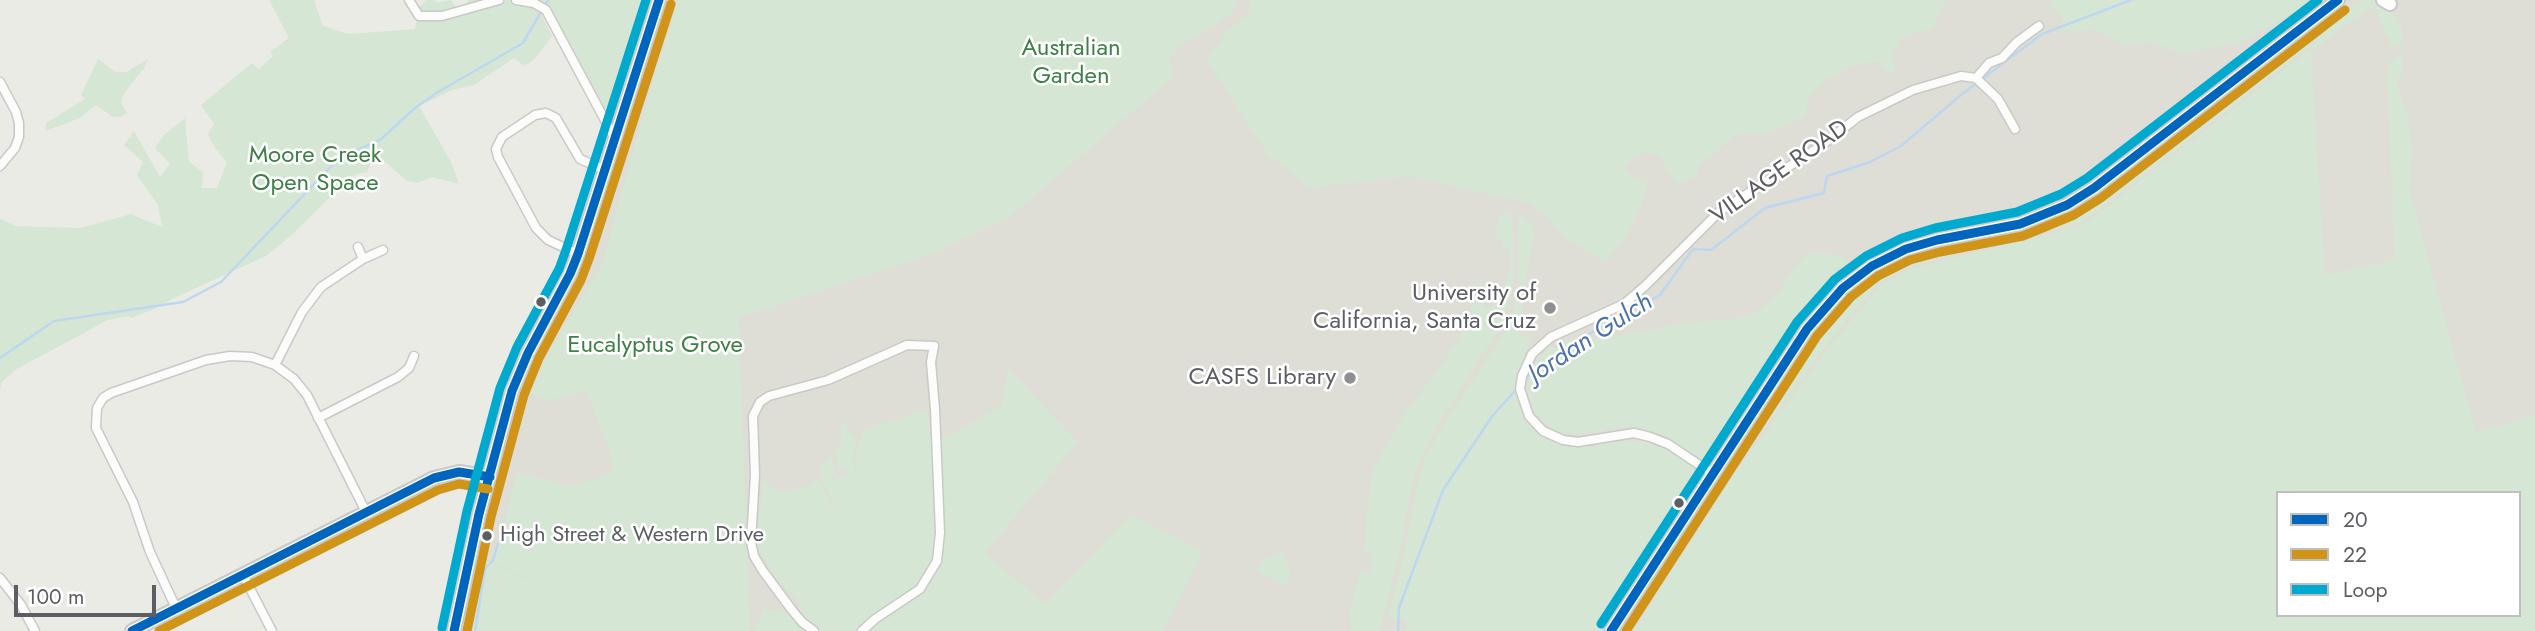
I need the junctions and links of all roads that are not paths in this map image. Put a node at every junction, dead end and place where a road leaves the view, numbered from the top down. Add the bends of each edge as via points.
1 (409, 0) edge
2 (499, 0) edge
3 (516, 0) edge
4 (659, 0) edge
5 (2338, 0) edge
6 (2039, 26) dead end
7 (1976, 78) junction
8 (0, 82) edge
9 (2015, 129) dead end
10 (615, 139) junction
11 (0, 166) edge
12 (605, 170) junction
13 (358, 247) dead end
14 (383, 250) dead end
15 (578, 254) junction
16 (363, 259) junction
17 (414, 356) dead end
18 (275, 365) junction
19 (318, 418) junction
20 (1713, 474) junction
21 (490, 477) junction
22 (366, 512) junction
23 (243, 575) junction
24 (0, 578) edge
25 (176, 608) junction
26 (35, 631) edge
27 (132, 631) edge
28 (272, 631) edge
29 (454, 631) edge
30 (814, 631) edge
31 (862, 631) edge
32 (1611, 631) edge

1 - 2 street via 419,16 442,16
3 - 10 street via 546,10
4 - 10 main road
5 - 20 main road via 2067,205 2020,224 1921,244 1856,278 1807,329
6 - 7 street
7 - 9 street via 1998,99
7 - 20 street, VILLAGE ROAD via 1961,76 1913,90 1858,117 1719,212 1624,304 1551,337 1532,354 1520,389 1529,416 1543,431 1578,442 1634,433 1650,437
8 - 11 street via 16,112 19,137
10 - 12 main road
12 - 15 main road
12 - 15 street via 580,159 556,118 546,113 535,115 502,137 496,149 536,228 548,240
13 - 16 street
14 - 16 street
15 - 21 main road via 512,391
16 - 18 street via 310,300
17 - 19 street via 398,377
18 - 19 street via 307,395
18 - 25 street via 251,357 206,360 111,393 97,408 96,428 133,502
19 - 22 street
20 - 32 main road
21 - 22 main road via 468,472 444,475
21 - 29 main road
22 - 23 main road
23 - 25 main road
23 - 28 street
24 - 26 street
25 - 27 main road
30 - 31 street via 792,610 754,556 753,416 769,396 817,384 907,345 934,346 937,561 920,589

